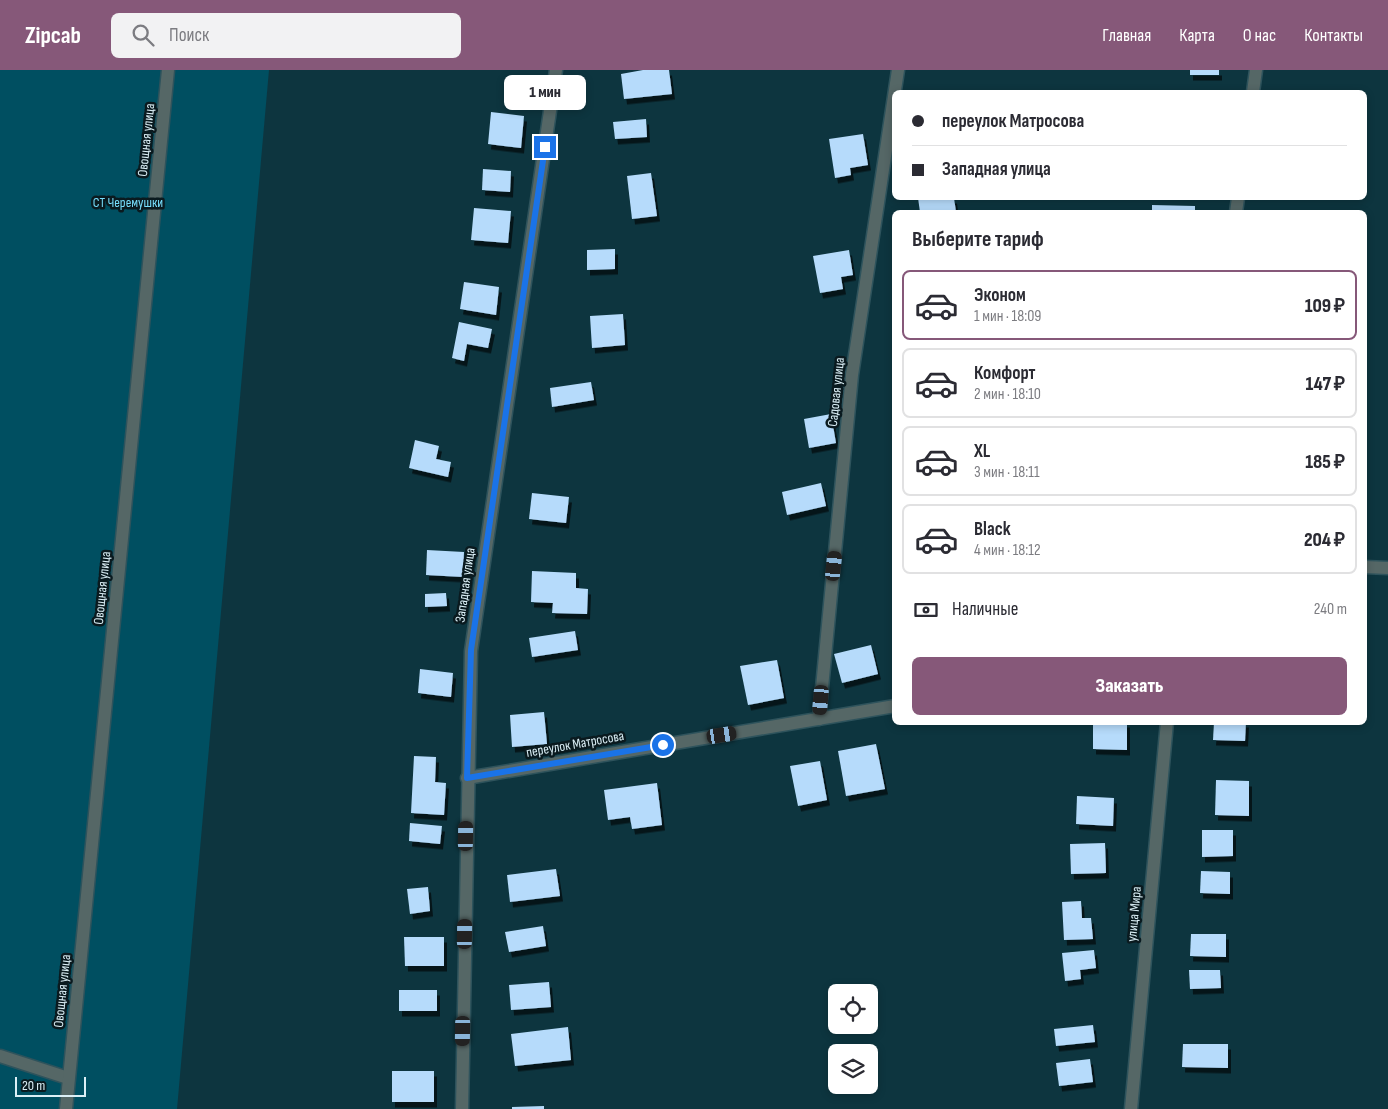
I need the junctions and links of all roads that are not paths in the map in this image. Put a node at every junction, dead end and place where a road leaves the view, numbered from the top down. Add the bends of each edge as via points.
1 (168, 70) edge
2 (556, 70) edge
3 (898, 70) edge
4 (1256, 70) edge
5 (895, 90) edge
6 (1253, 90) edge
7 (892, 110) edge
8 (1367, 567) edge
9 (1388, 568) edge
10 (892, 707) edge
11 (819, 719) junction
12 (1167, 725) edge
13 (467, 778) junction
14 (0, 1056) edge
15 (68, 1078) junction
16 (66, 1109) edge
17 (462, 1109) edge
18 (1131, 1109) edge

1 - 15 street, Овощная улица
2 - 13 street, Западная улица via 471,650
3 - 5 street, Садовая улица
4 - 6 street
7 - 11 street, Садовая улица via 852,375
8 - 9 street
10 - 11 street, переулок Матросова
11 - 13 street, переулок Матросова
12 - 18 street, улица Мира
13 - 17 street, Западная улица
14 - 15 street
15 - 16 street, Овощная улица

